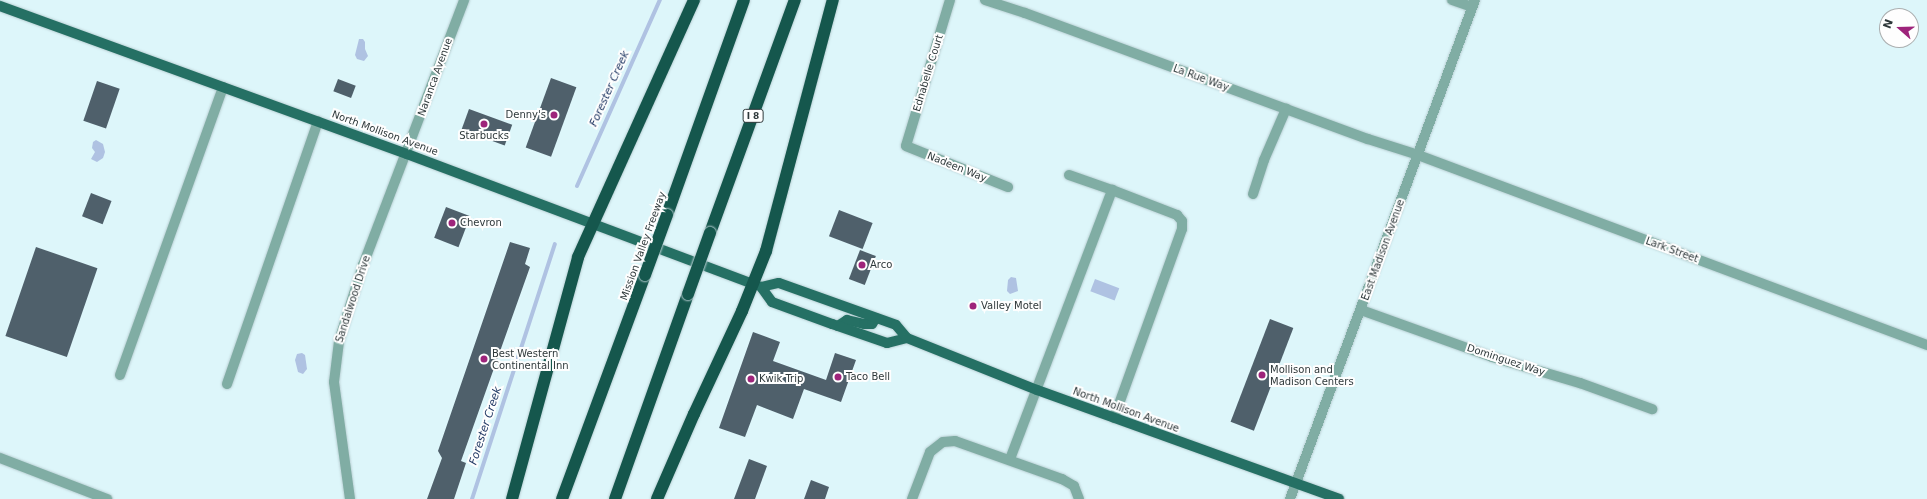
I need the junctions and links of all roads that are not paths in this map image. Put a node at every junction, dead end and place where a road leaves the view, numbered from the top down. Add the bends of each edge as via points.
1 (464, 0) edge
2 (694, 0) edge
3 (744, 0) edge
4 (795, 0) edge
5 (833, 0) edge
6 (950, 0) edge
7 (985, 0) edge
8 (1452, 0) edge
9 (1473, 4) edge
10 (0, 6) edge
11 (223, 87) junction
12 (1286, 109) junction
13 (318, 121) junction
14 (906, 146) joint
15 (407, 154) junction
16 (1418, 155) junction
17 (1069, 175) dead end
18 (1008, 187) dead end
19 (1112, 190) junction
20 (1253, 194) dead end
21 (594, 223) junction
22 (757, 285) junction
23 (1361, 310) junction
24 (876, 318) junction
25 (838, 326) junction
26 (907, 338) junction
27 (1927, 344) edge
28 (120, 376) dead end
29 (227, 384) dead end
30 (1037, 390) junction
31 (1652, 409) dead end
32 (1114, 418) junction
33 (0, 458) edge
34 (1010, 459) junction
35 (1296, 484) junction
36 (107, 499) edge
37 (350, 499) edge
38 (512, 499) edge
39 (562, 499) edge
40 (615, 499) edge
41 (657, 499) edge
42 (912, 499) edge
43 (1079, 499) edge
44 (1290, 499) edge
45 (1339, 499) edge

1 - 15 street, Naranca Avenue
2 - 21 highway
3 - 39 highway, Mission Valley Freeway, bridge
4 - 40 highway, I 8, bridge
5 - 22 highway
6 - 14 street, Ednabelle Court
7 - 12 street, La Rue Way
8 - 9 street
9 - 16 street, East Madison Avenue
10 - 11 main road, North Mollison Avenue
11 - 13 main road, North Mollison Avenue
11 - 28 street
12 - 16 street, La Rue Way
12 - 20 street via 1264,160
13 - 15 main road, North Mollison Avenue
13 - 29 street
14 - 18 street, Nadeen Way
15 - 21 main road, North Mollison Avenue
15 - 37 street, Sandalwood Drive via 363,265 339,341 334,382
16 - 23 street, East Madison Avenue
16 - 27 street, Lark Street
17 - 19 street
19 - 30 street
19 - 32 street via 1177,215 1182,221 1182,229
21 - 22 main road, North Mollison Avenue
21 - 38 highway via 578,257
22 - 24 main road, North Mollison Avenue via 778,283
22 - 25 main road via 772,302
22 - 41 highway
23 - 31 street, Dominguez Way via 1492,357 1580,383
23 - 35 street, East Madison Avenue
24 - 25 main road via 872,324 847,320
24 - 26 main road, North Mollison Avenue via 896,325
25 - 26 main road via 886,343
26 - 30 main road, North Mollison Avenue
30 - 32 main road, North Mollison Avenue
30 - 34 street
32 - 35 main road, North Mollison Avenue
33 - 36 street
34 - 42 street via 955,441 943,442 930,452
34 - 43 street via 1068,482 1074,486
35 - 44 street, East Madison Avenue
35 - 45 main road, North Mollison Avenue

